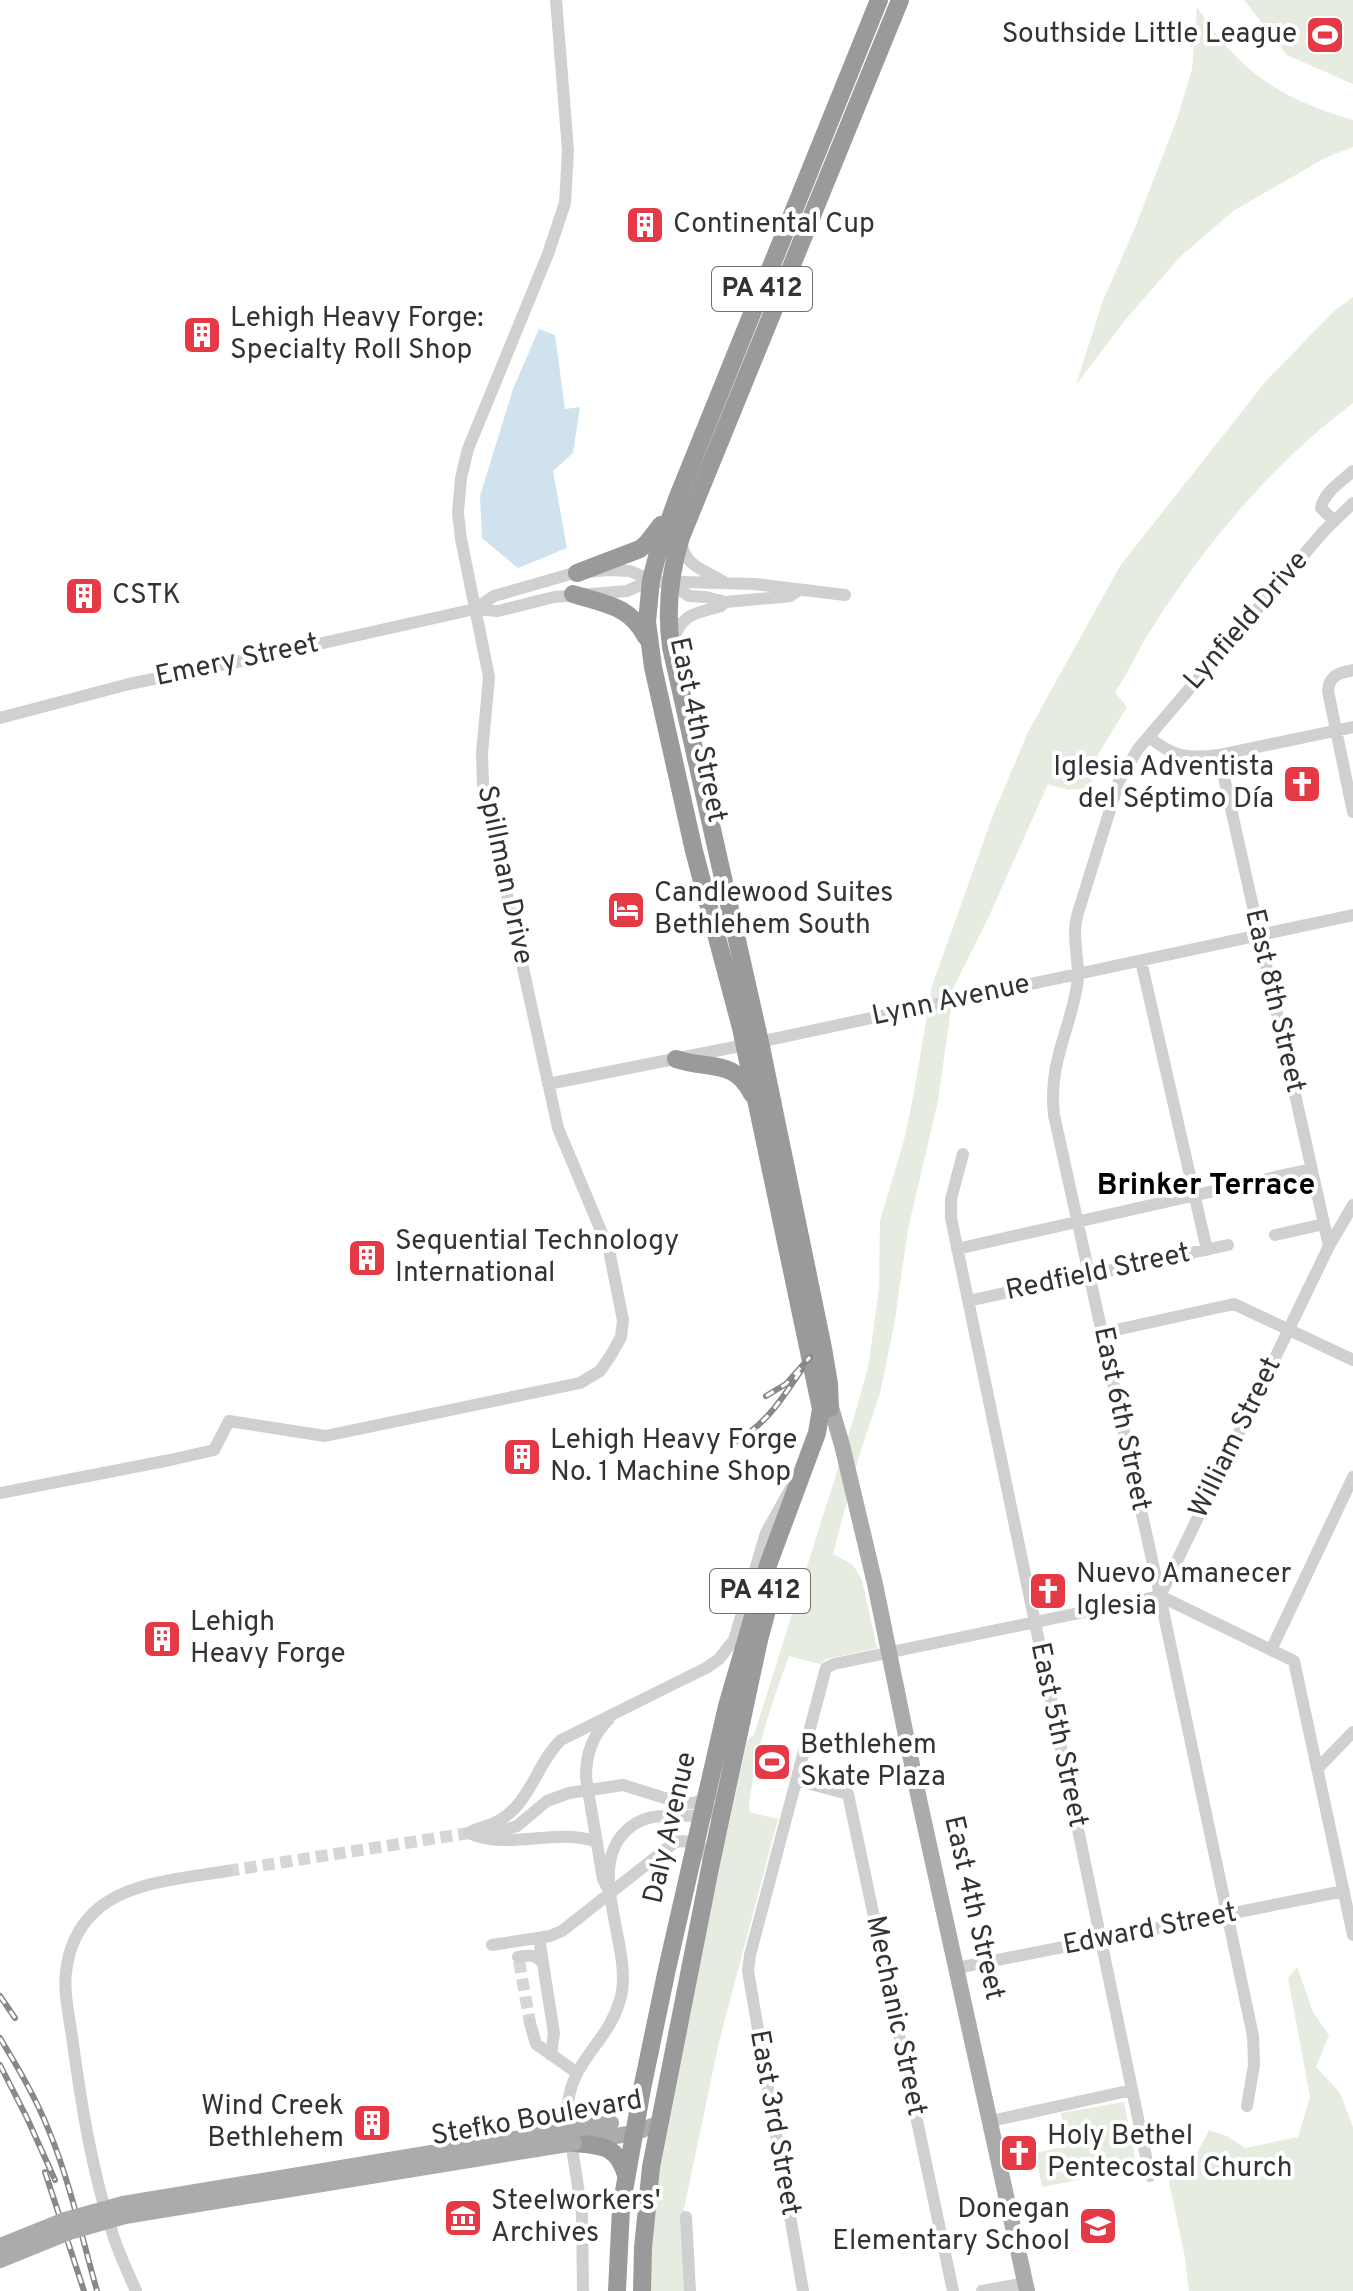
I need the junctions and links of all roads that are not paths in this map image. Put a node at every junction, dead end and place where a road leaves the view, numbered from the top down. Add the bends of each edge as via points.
1 (556, 0) edge
2 (879, 0) edge
3 (900, 0) edge
4 (1353, 471) edge
5 (677, 499) junction
6 (1353, 503) edge
7 (1334, 521) junction
8 (681, 537) junction
9 (577, 573) junction
10 (651, 580) junction
11 (725, 583) junction
12 (671, 584) junction
13 (799, 590) junction
14 (573, 594) junction
15 (845, 595) dead end
16 (725, 602) junction
17 (475, 609) junction
18 (649, 641) junction
19 (671, 647) junction
20 (1353, 670) edge
21 (0, 718) edge
22 (1353, 727) edge
23 (1336, 730) junction
24 (1146, 739) junction
25 (1219, 755) junction
26 (1353, 812) edge
27 (1353, 915) edge
28 (1259, 935) junction
29 (1141, 961) junction
30 (1078, 975) junction
31 (752, 1044) junction
32 (676, 1059) junction
33 (548, 1084) junction
34 (759, 1107) junction
35 (963, 1154) dead end
36 (1311, 1169) junction
37 (1195, 1196) junction
38 (1353, 1205) edge
39 (1078, 1222) junction
40 (1324, 1224) junction
41 (1275, 1235) dead end
42 (1228, 1245) dead end
43 (1329, 1246) junction
44 (957, 1249) junction
45 (1207, 1250) junction
46 (1089, 1275) junction
47 (968, 1301) junction
48 (1288, 1330) junction
49 (1102, 1333) junction
50 (816, 1345) junction
51 (1353, 1360) edge
52 (823, 1393) junction
53 (806, 1461) junction
54 (1353, 1477) edge
55 (0, 1493) edge
56 (1160, 1596) junction
57 (1035, 1622) junction
58 (1271, 1650) junction
59 (888, 1652) junction
60 (622, 1710) junction
61 (1353, 1732) edge
62 (1317, 1769) junction
63 (731, 1772) junction
64 (796, 1780) junction
65 (725, 1804) junction
66 (705, 1806) junction
67 (474, 1832) junction
68 (597, 1842) junction
69 (696, 1844) junction
70 (710, 1868) junction
71 (227, 1871) tunnel mouth
72 (1344, 1891) junction
73 (610, 1893) junction
74 (1227, 1914) junction
75 (1353, 1935) edge
76 (539, 1938) junction
77 (1101, 1940) junction
78 (516, 1941) junction
79 (519, 1959) junction
80 (543, 1964) junction
81 (957, 1968) junction
82 (530, 2023) tunnel mouth
83 (551, 2055) junction
84 (576, 2072) junction
85 (1132, 2090) junction
86 (1247, 2106) dead end
87 (991, 2121) junction
88 (660, 2123) junction
89 (635, 2125) junction
90 (612, 2137) junction
91 (574, 2143) joint
92 (626, 2175) junction
93 (1150, 2176) dead end
94 (686, 2217) dead end
95 (0, 2246) edge
96 (0, 2260) edge
97 (1026, 2287) edge
98 (136, 2291) edge
99 (583, 2291) edge
100 (617, 2291) edge
101 (642, 2291) edge
102 (690, 2291) edge
103 (803, 2291) edge
104 (953, 2291) edge
105 (982, 2291) edge

1 - 17 street, Spillman Drive via 568,151 565,203 464,463 459,524
2 - 5 highway, East 4th Street / PA 412
3 - 8 highway, East 4th Street / PA 412
4 - 7 street via 1323,501 1321,508
5 - 9 highway via 640,549
5 - 10 highway, East 4th Street / PA 412
6 - 7 street, Lynfield Drive
7 - 24 street, Lynfield Drive
8 - 11 street via 688,561
8 - 12 highway, East 4th Street / PA 412
9 - 10 street, Emery Street via 630,571
9 - 17 street, Emery Street via 494,596
10 - 12 street, Emery Street
10 - 14 street, Emery Street via 627,591
10 - 18 highway, East 4th Street / PA 412
11 - 12 street, Emery Street
11 - 13 street, Emery Street
12 - 16 street, Emery Street via 689,596
12 - 19 highway, East 4th Street / PA 412
13 - 15 street, Emery Street
13 - 16 street, Emery Street via 782,597
14 - 17 street, Emery Street via 498,611
14 - 18 highway via 627,612
16 - 19 street via 689,616
17 - 21 street, Emery Street via 129,684
17 - 33 street, Spillman Drive via 489,677 483,785
18 - 31 highway, East 4th Street / PA 412 via 694,851
19 - 31 highway, East 4th Street / PA 412
20 - 23 street via 1329,682
22 - 23 street
23 - 25 street
23 - 26 street
24 - 25 street via 1177,755
24 - 30 street, East 6th Street via 1119,781 1077,916
25 - 28 street, East 8th Street
27 - 28 street, Lynn Avenue
28 - 29 street, Lynn Avenue
28 - 36 street, East 8th Street
29 - 30 street, Lynn Avenue
29 - 37 street
30 - 31 street, Lynn Avenue
30 - 39 street, East 6th Street via 1053,1083 1054,1115
31 - 32 street, Lynn Avenue
31 - 34 highway, East 4th Street / PA 412
31 - 50 highway, East 4th Street / PA 412 via 818,1323
32 - 33 street, Lynn Avenue
32 - 34 highway via 737,1074
33 - 55 street, Spillman Drive via 558,1128 609,1250 623,1320 621,1337 600,1371 580,1383 325,1436 229,1421 214,1450
34 - 50 highway, East 4th Street / PA 412
35 - 44 street, East 5th Street via 950,1203
36 - 37 street
36 - 40 street, East 8th Street
37 - 39 street
37 - 45 street
38 - 43 street, William Street
39 - 44 street
39 - 46 street, East 6th Street
40 - 41 street
40 - 43 street, East 8th Street
42 - 45 street, Redfield Street
43 - 48 street, William Street
44 - 47 street, East 5th Street
45 - 46 street, Redfield Street
46 - 47 street, Redfield Street
46 - 49 street, East 6th Street
47 - 57 street, East 5th Street
48 - 49 street via 1234,1304
48 - 51 street
48 - 56 street, William Street
49 - 56 street, East 6th Street
50 - 52 highway, East 4th Street / PA 412 via 813,1367
50 - 52 highway, East 4th Street / PA 412 via 829,1384
52 - 53 highway, Daly Avenue / PA 412 via 820,1422
52 - 59 main road, East 4th Street via 842,1445
52 - 63 highway, Daly Avenue / PA 412 via 830,1416 827,1433 779,1569
53 - 60 street via 766,1533 731,1646 706,1668
53 - 66 highway, Daly Avenue / PA 412 via 754,1611
54 - 58 street
56 - 57 street
56 - 58 street
56 - 74 street, East 6th Street
57 - 59 street
57 - 77 street, East 5th Street
58 - 62 street via 1294,1661
59 - 64 street, East 3rd Street via 826,1668
59 - 81 main road, East 4th Street
60 - 67 street via 561,1740 517,1807
60 - 68 street, bridge via 596,1734 587,1756
61 - 62 street
62 - 72 street
63 - 65 highway, Daly Avenue / PA 412
63 - 66 street
64 - 103 street, East 3rd Street via 748,1971
64 - 104 street, Mechanic Street via 848,1794
65 - 66 street via 714,1813
65 - 70 highway, Daly Avenue / PA 412
66 - 67 street via 623,1785 569,1793 547,1801 511,1828 490,1835
66 - 69 highway, Daly Avenue / PA 412
66 - 73 street via 631,1826 612,1855
67 - 68 street via 490,1839 571,1837
68 - 73 street
69 - 70 street via 707,1854
69 - 73 street via 670,1844
69 - 89 highway, Daly Avenue / PA 412
70 - 88 highway, Daly Avenue / PA 412
71 - 98 street via 133,1889 110,1900 81,1927 67,1963 88,2140 113,2236
72 - 74 street, Edward Street
72 - 75 street
73 - 76 street via 562,1931
73 - 84 street via 622,1994 615,2015
74 - 77 street, Edward Street
74 - 86 street, East 6th Street via 1254,2045
76 - 78 street
76 - 80 street
77 - 81 street, Edward Street
77 - 85 street, East 5th Street
78 - 79 street
78 - 79 street via 495,1944
79 - 80 street via 534,1956
80 - 83 street via 554,2033
81 - 87 main road, East 4th Street
82 - 83 street via 536,2044
83 - 84 street
84 - 99 street via 567,2115 582,2213
85 - 87 street
85 - 93 street, East 5th Street
87 - 97 main road, East 4th Street
88 - 89 main road, Stefko Boulevard
88 - 101 highway, Daly Avenue / PA 412 via 645,2217
89 - 90 main road, Stefko Boulevard
89 - 92 highway, Daly Avenue / PA 412
90 - 91 highway via 592,2145
90 - 92 highway
90 - 95 main road, Stefko Boulevard, bridge via 123,2204
91 - 96 main road, Stefko Boulevard, bridge via 125,2216
92 - 100 highway, Daly Avenue / PA 412
94 - 102 street
97 - 105 street

